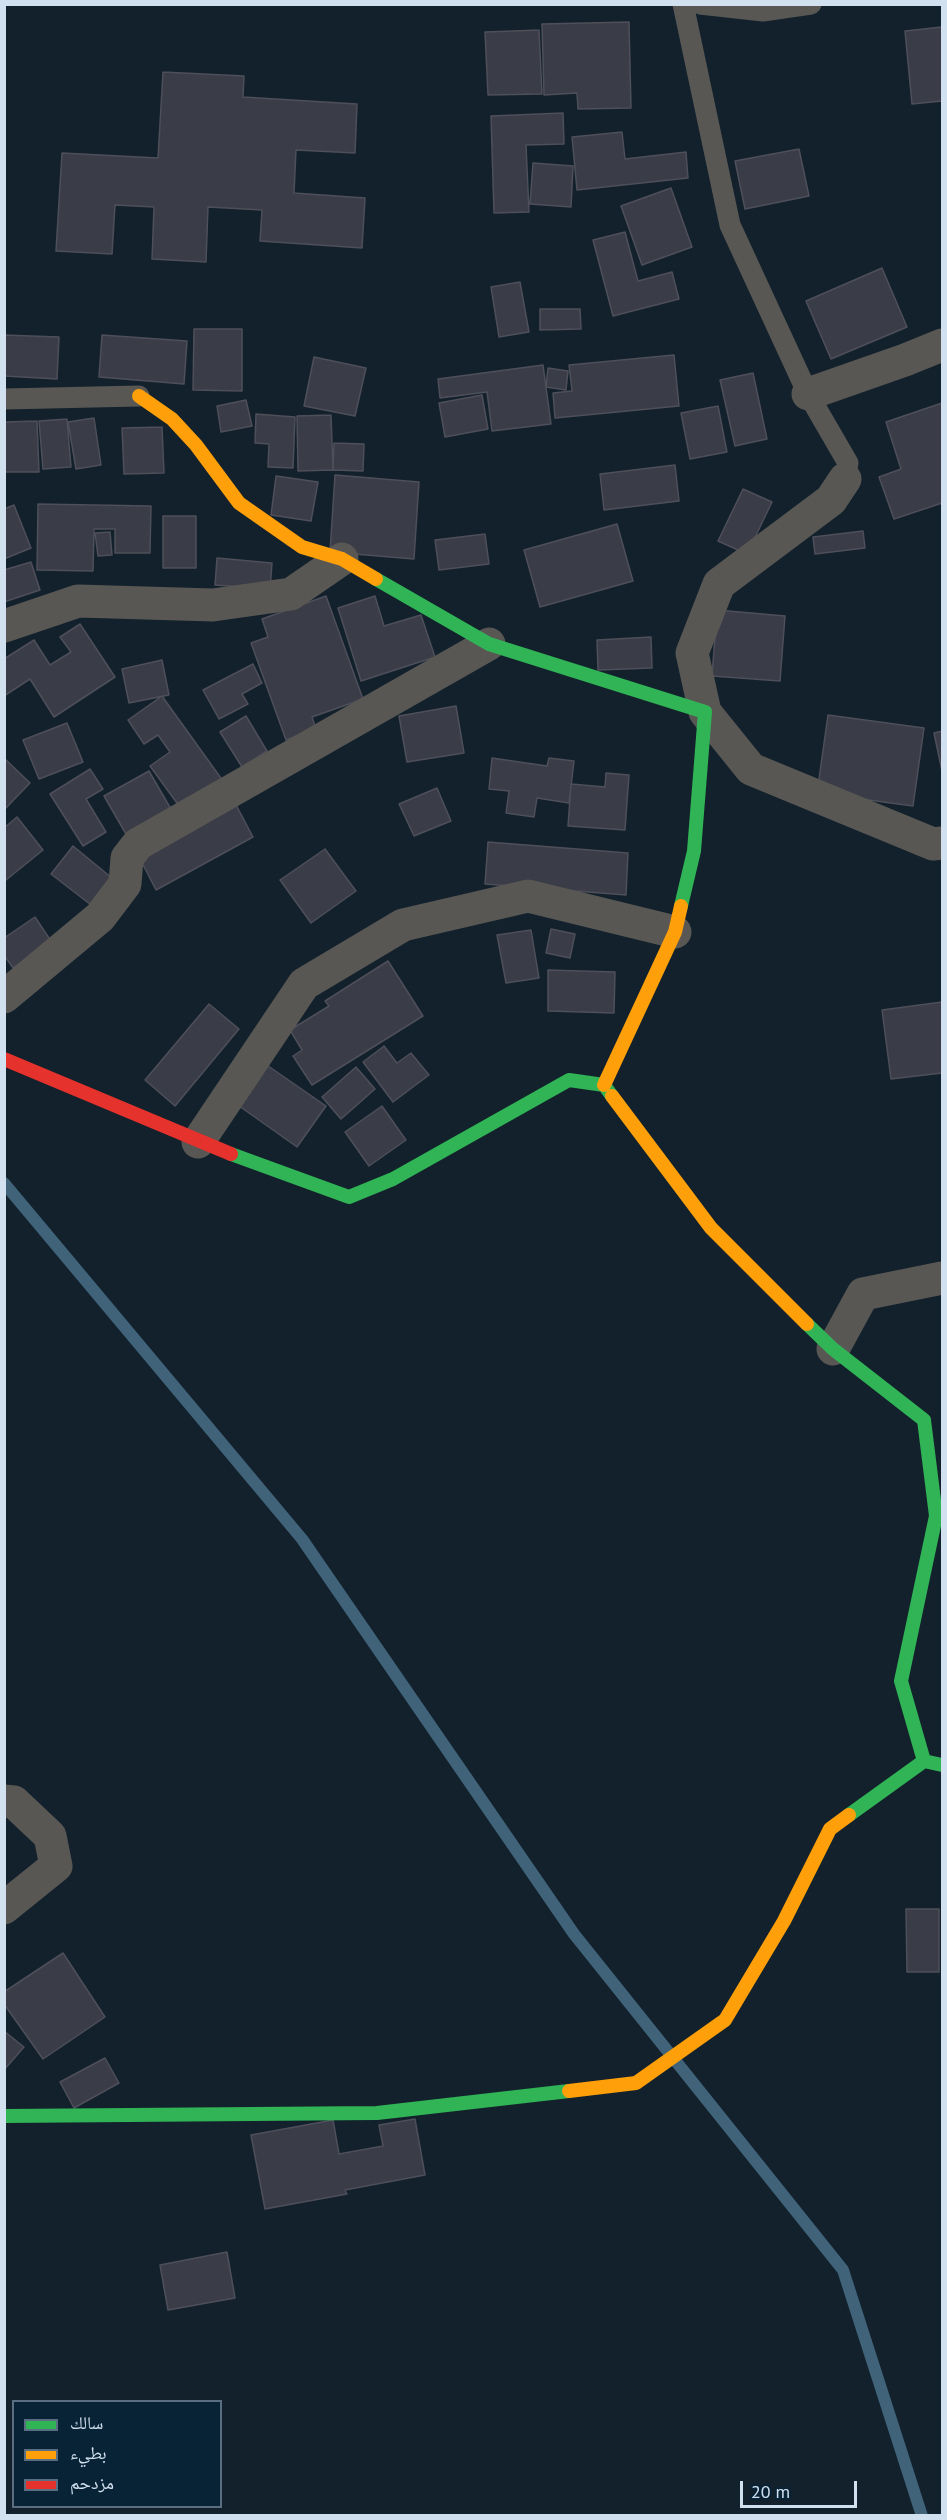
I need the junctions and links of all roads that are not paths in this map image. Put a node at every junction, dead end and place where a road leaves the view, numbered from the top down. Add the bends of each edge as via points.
1 (683, 4) edge
2 (700, 4) edge
3 (811, 4) edge
4 (942, 345) edge
5 (808, 394) junction
6 (139, 396) joint
7 (4, 399) edge
8 (845, 479) joint
9 (342, 559) junction
10 (4, 626) edge
11 (489, 644) junction
12 (705, 712) junction
13 (942, 843) edge
14 (675, 932) junction
15 (4, 997) edge
16 (4, 1059) edge
17 (604, 1086) junction
18 (198, 1143) junction
19 (942, 1278) edge
20 (833, 1349) junction
21 (933, 1419) edge
22 (924, 1761) junction
23 (942, 1765) edge
24 (4, 1801) edge
25 (4, 1908) edge
26 (4, 2116) edge

1 - 5 lane via 730,225
2 - 3 lane via 763,11
4 - 5 street
5 - 8 lane via 848,463
6 - 7 lane
6 - 9 street via 172,419 239,503 302,547
8 - 12 street via 831,500 719,584 692,654
9 - 10 street via 291,594 213,605 78,601
9 - 11 street
11 - 12 street
11 - 15 street via 138,844 127,858 125,884 100,917
12 - 13 street via 751,768 933,844
12 - 14 street via 694,851
14 - 17 street
14 - 18 street via 528,896 403,925 304,984
16 - 18 street
17 - 18 street via 569,1080 393,1179 349,1197
17 - 20 street via 711,1228
19 - 20 street via 863,1294
20 - 21 street
21 - 22 street via 936,1516 901,1681
22 - 23 street
22 - 26 street via 830,1829 784,1922 725,2020 636,2083 377,2114
24 - 25 street via 14,1802 50,1836 56,1866

